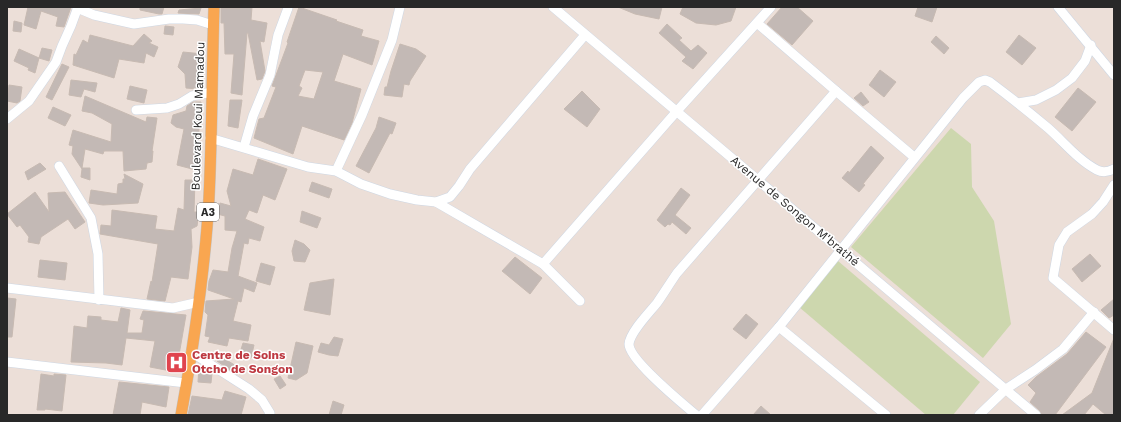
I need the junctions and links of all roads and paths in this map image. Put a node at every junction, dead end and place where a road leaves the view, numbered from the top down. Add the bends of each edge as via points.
1 (214, 7) edge
2 (400, 7) edge
3 (553, 7) edge
4 (771, 7) edge
5 (1058, 7) edge
6 (77, 8) edge
7 (288, 8) dead end
8 (757, 23) junction
9 (213, 25) junction
10 (585, 35) junction
11 (1091, 45) junction
12 (1114, 75) edge
13 (836, 91) junction
14 (212, 92) junction
15 (1018, 103) junction
16 (136, 110) dead end
17 (677, 111) junction
18 (7, 119) edge
19 (210, 138) junction
20 (244, 148) junction
21 (914, 157) junction
22 (59, 166) dead end
23 (1114, 169) edge
24 (336, 171) junction
25 (758, 180) junction
26 (1114, 185) edge
27 (436, 202) junction
28 (841, 250) junction
29 (544, 264) junction
30 (7, 288) edge
31 (99, 300) junction
32 (580, 301) dead end
33 (199, 302) junction
34 (1094, 312) junction
35 (779, 327) junction
36 (1114, 330) edge
37 (191, 352) junction
38 (7, 362) edge
39 (186, 383) junction
40 (1006, 389) junction
41 (702, 414) edge
42 (181, 415) edge
43 (269, 415) edge
44 (886, 415) edge
45 (979, 415) edge
46 (1036, 415) edge

1 - 9 main road, Boulevard Koui Mamadou / A3
2 - 24 street via 392,40
3 - 10 street, Avenue de Songon M'brathé
4 - 8 street
5 - 11 street
6 - 9 street via 94,15 134,24 184,19
6 - 18 street via 56,62 29,101
7 - 20 street via 278,35 270,76 253,116
8 - 13 street
8 - 17 street
9 - 14 main road, Boulevard Koui Mamadou / A3
10 - 17 street, Avenue de Songon M'brathé
10 - 27 street via 470,169 460,186 450,197
11 - 12 street
11 - 15 street via 1085,61 1072,78 1036,100
13 - 21 street
13 - 25 street
14 - 16 street via 192,96 180,104 167,108
14 - 19 main road, Boulevard Koui Mamadou / A3
15 - 21 street via 990,82 979,82
15 - 23 street via 1097,170 1109,172
17 - 25 street, Avenue de Songon M'brathé
17 - 29 street
19 - 20 street
19 - 33 main road, Boulevard Koui Mamadou / A3 via 209,198
20 - 24 street
21 - 28 street
22 - 31 street via 91,218 98,254
24 - 27 street via 361,184 390,194
25 - 28 street, Avenue de Songon M'brathé
25 - 41 street via 677,273 632,334 629,342 630,349 652,376
26 - 34 street via 1092,214 1067,232 1059,245 1053,278
27 - 29 street
28 - 35 street
28 - 40 street, Avenue de Songon M'brathé
29 - 32 street
30 - 31 street
31 - 33 street via 173,308
33 - 37 main road, Boulevard Koui Mamadou / A3
34 - 36 street
34 - 40 street via 1063,349
35 - 41 street
35 - 44 street
37 - 39 main road, Boulevard Koui Mamadou / A3
37 - 43 street via 249,389 262,400
38 - 39 street
39 - 42 main road, Boulevard Koui Mamadou / A3
40 - 45 street
40 - 46 street, Avenue de Songon M'brathé

